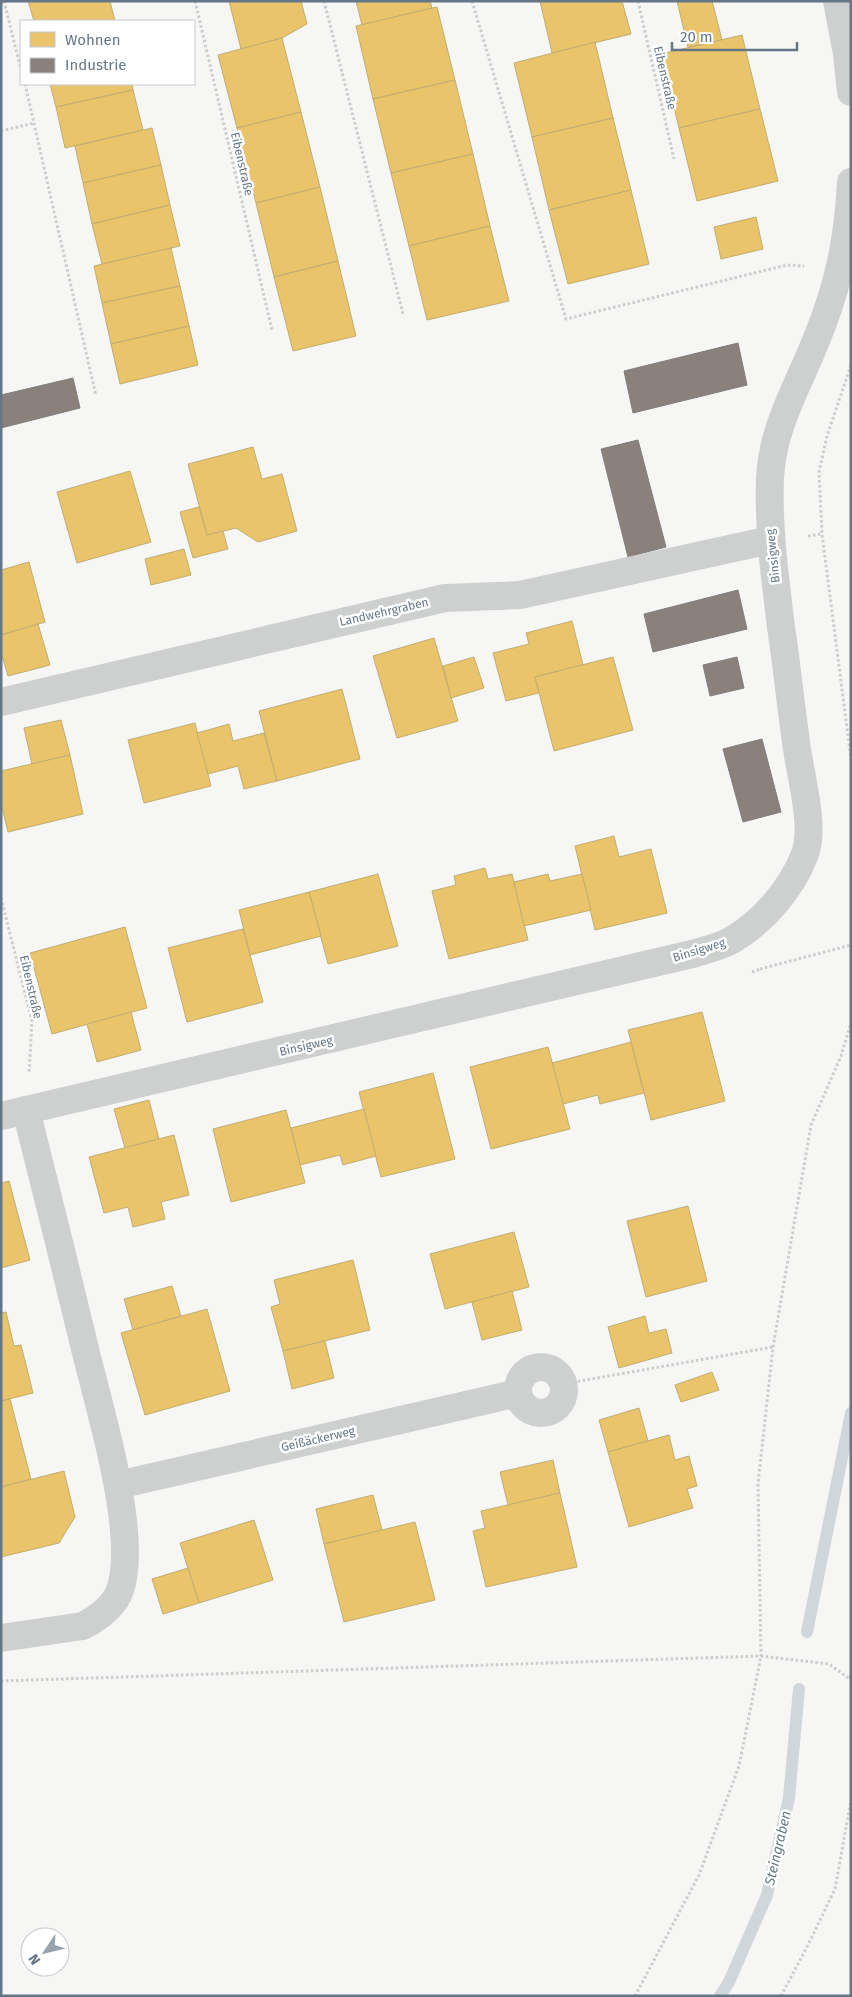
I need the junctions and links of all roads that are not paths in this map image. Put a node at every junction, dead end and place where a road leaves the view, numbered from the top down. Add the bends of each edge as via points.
1 (837, 1) edge
2 (851, 92) edge
3 (851, 182) edge
4 (770, 540) junction
5 (1, 702) edge
6 (14, 1113) edge
7 (563, 1384) road end
8 (118, 1485) junction
9 (1, 1638) edge

1 - 2 street
3 - 4 street, Binsigweg via 842,267 815,342 784,410 773,448
4 - 5 street, Landwehrgraben via 520,596 444,598
4 - 6 street, Binsigweg via 808,811 806,852 787,889 758,920 731,941 692,954
6 - 8 street
7 - 8 street, Geißäckerweg via 555,1371 532,1368 521,1379 518,1393
8 - 9 street via 124,1569 120,1591 109,1608 83,1626

